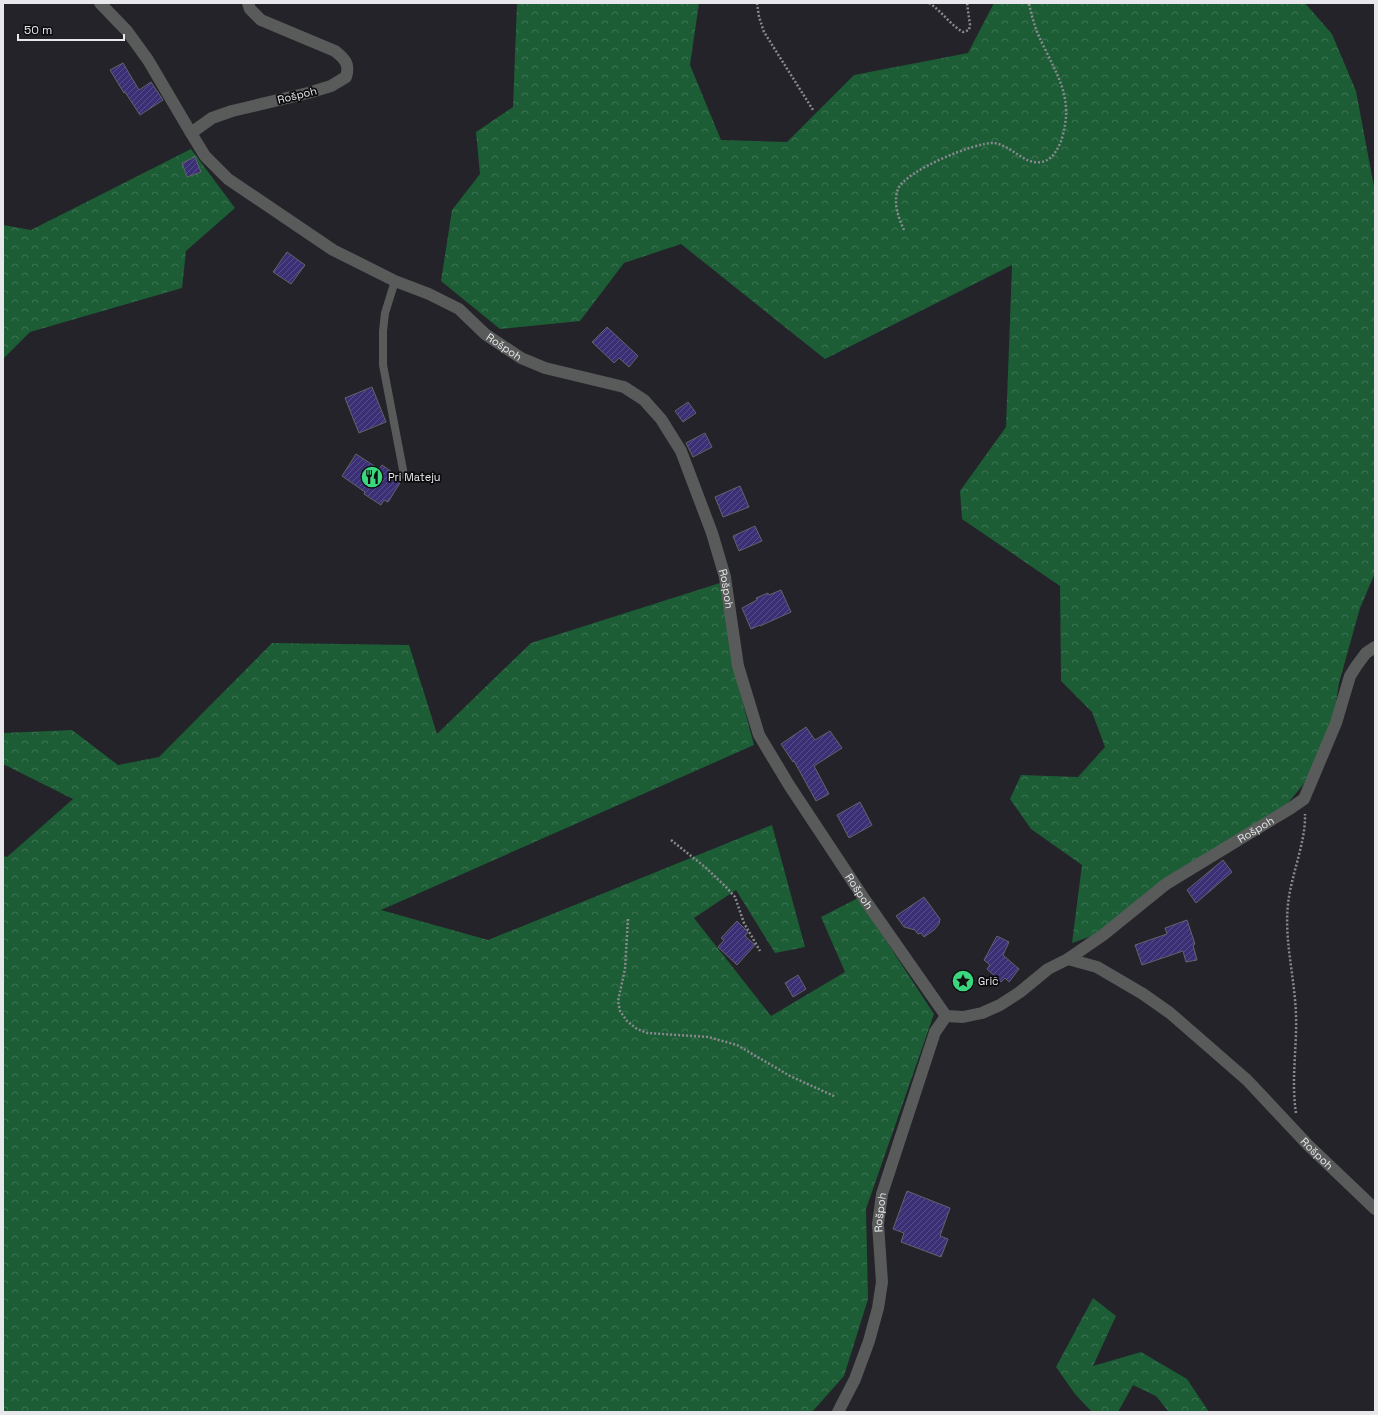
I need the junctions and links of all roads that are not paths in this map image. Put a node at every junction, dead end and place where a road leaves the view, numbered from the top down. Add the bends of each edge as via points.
1 (100, 3) edge
2 (248, 3) edge
3 (191, 133) junction
4 (395, 281) junction
5 (404, 475) dead end
6 (1375, 647) edge
7 (1068, 959) junction
8 (946, 1016) junction
9 (1375, 1209) edge
10 (838, 1412) edge

1 - 3 street, Rošpoh via 127,31 148,60
2 - 3 street, Rošpoh via 250,9 261,20 335,51 344,58 349,69 346,77 331,86 308,94 212,118
3 - 4 street, Rošpoh via 205,156 228,179 332,250
4 - 5 lane via 384,313 383,364
4 - 8 street, Rošpoh via 458,309 485,334 521,358 545,368 624,387 644,400 661,419 681,451 712,533 725,577 738,666 759,735 865,900
6 - 7 street, Rošpoh via 1366,653 1350,676 1336,723 1304,799 1166,884 1103,935
7 - 8 street, Rošpoh via 1048,969 1000,1005 982,1013 963,1017
7 - 9 street, Rošpoh via 1097,967 1143,994 1170,1014 1247,1080 1308,1145
8 - 10 street, Rošpoh via 935,1032 882,1194 878,1224 882,1282 878,1308 855,1379

